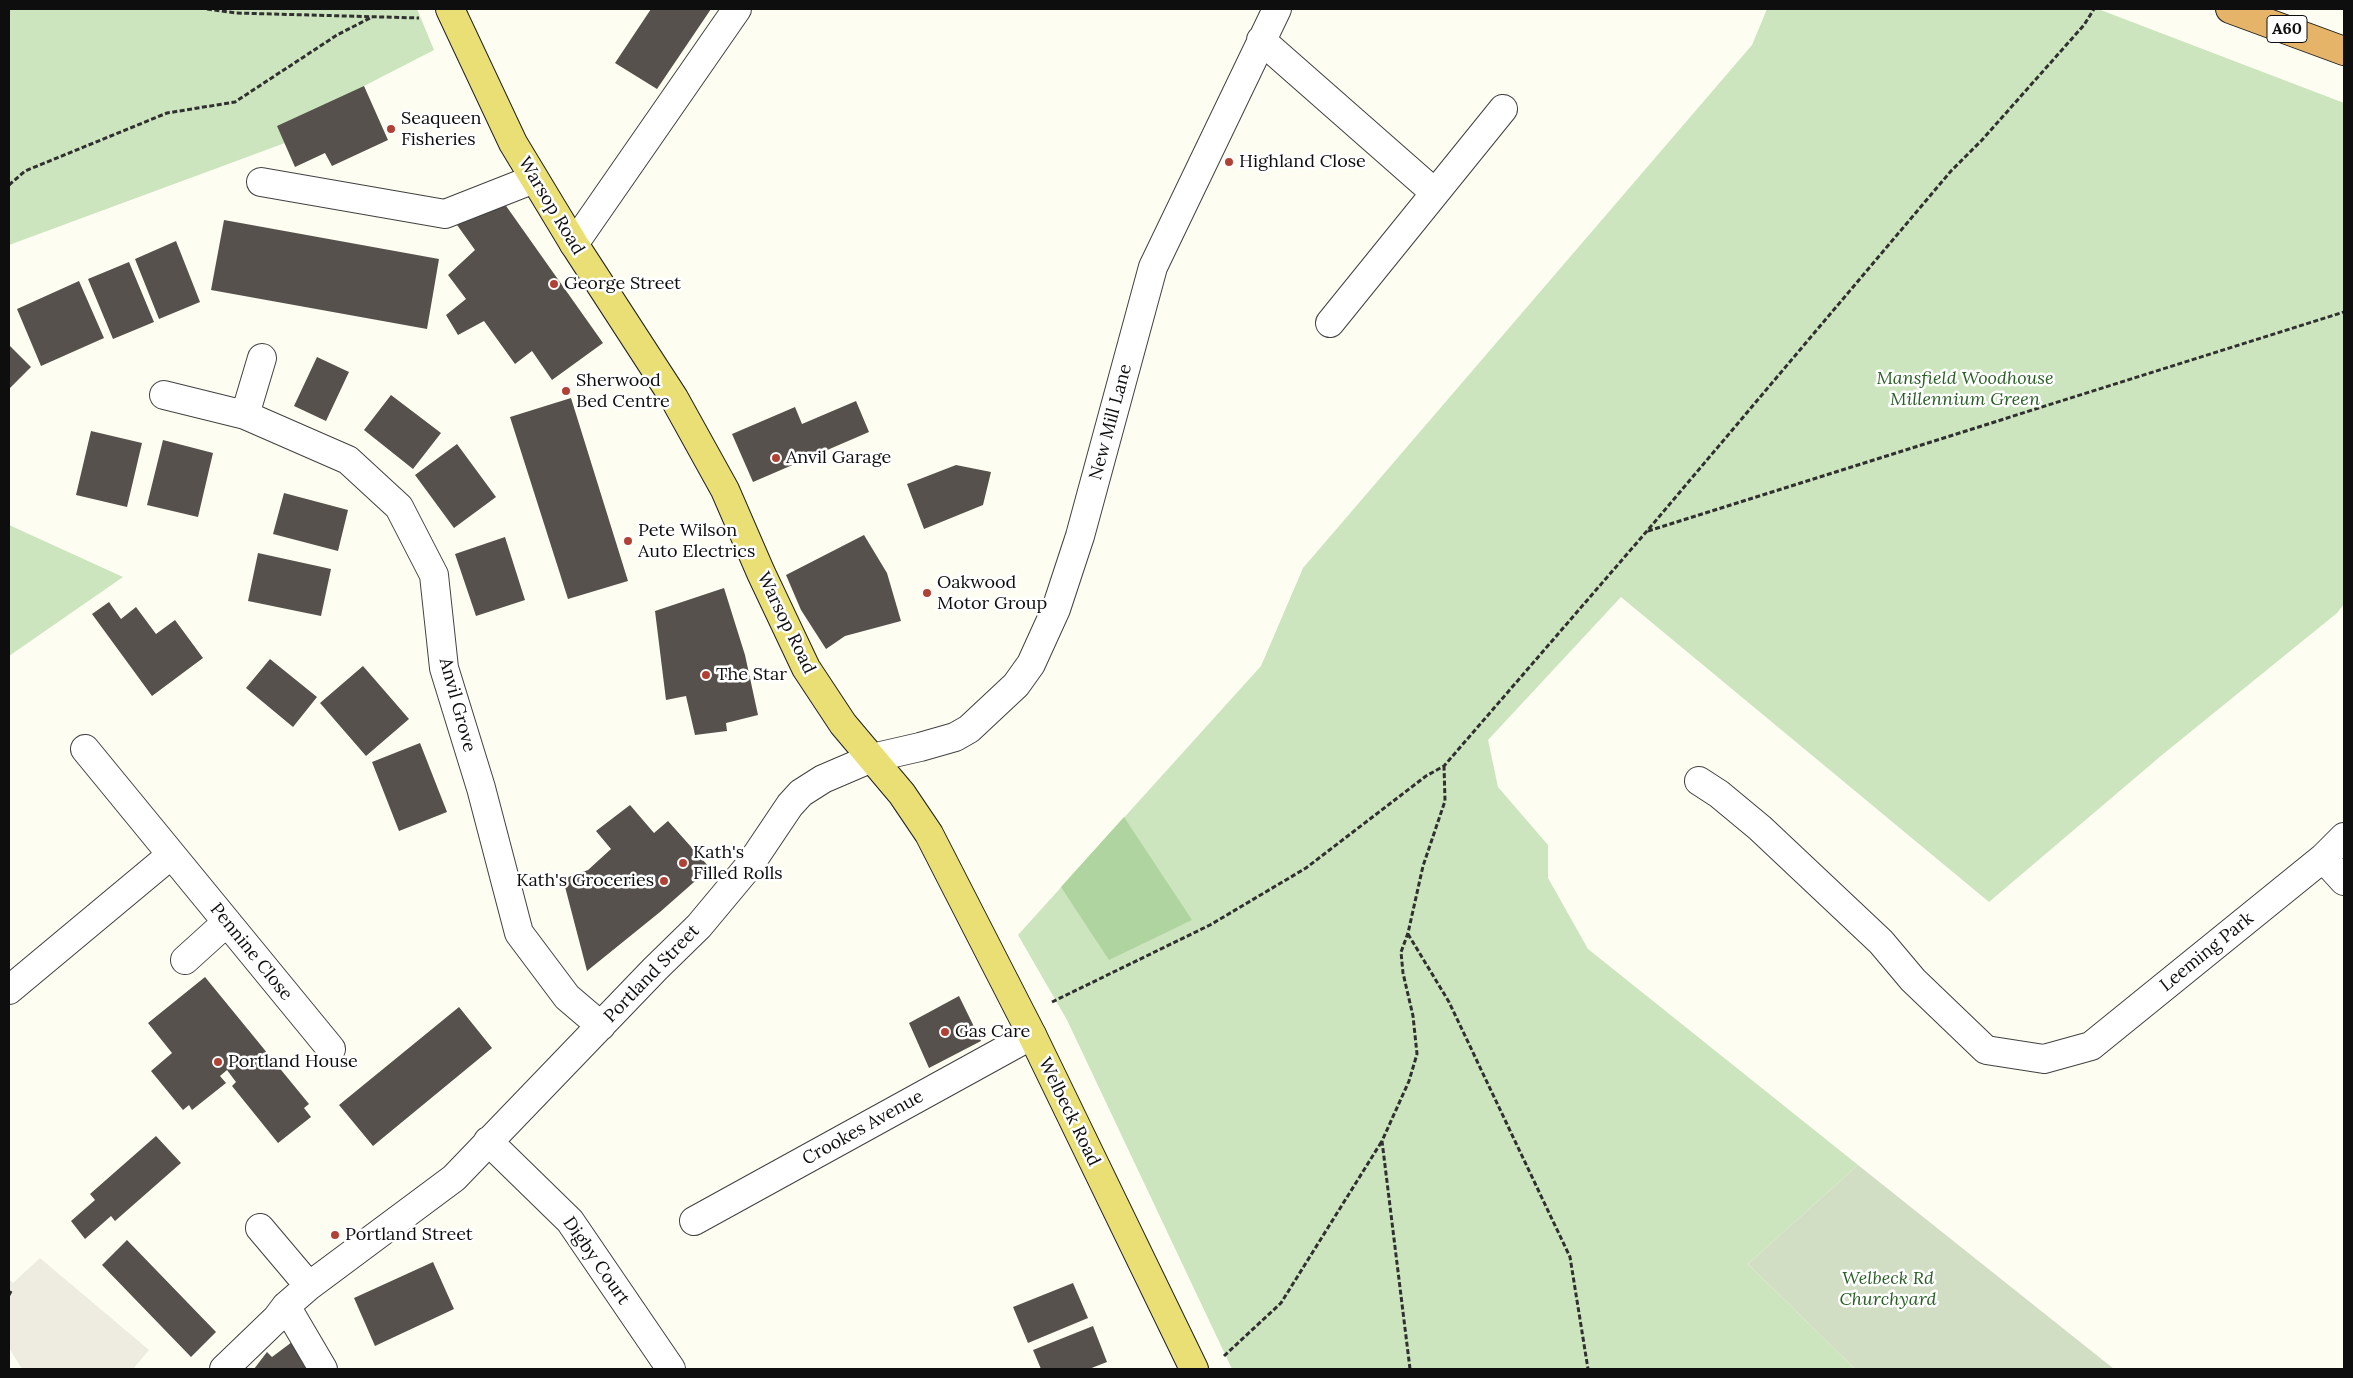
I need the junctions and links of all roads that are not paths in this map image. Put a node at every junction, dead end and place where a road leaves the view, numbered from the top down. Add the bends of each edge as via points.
1 (737, 9) edge
2 (1277, 9) edge
3 (2230, 9) edge
4 (2267, 14) edge
5 (452, 15) edge
6 (1261, 40) junction
7 (2344, 52) edge
8 (1504, 109) dead end
9 (534, 180) junction
10 (261, 182) dead end
11 (1435, 193) junction
12 (574, 244) junction
13 (1330, 323) dead end
14 (262, 358) dead end
15 (164, 395) dead end
16 (246, 415) junction
17 (85, 749) dead end
18 (872, 758) junction
19 (1699, 781) dead end
20 (2344, 837) edge
21 (171, 855) junction
22 (2324, 858) junction
23 (2344, 881) edge
24 (227, 922) junction
25 (185, 960) dead end
26 (9, 990) edge
27 (601, 1026) junction
28 (1032, 1035) junction
29 (330, 1049) dead end
30 (488, 1141) junction
31 (694, 1221) dead end
32 (260, 1228) dead end
33 (309, 1286) junction
34 (286, 1306) junction
35 (1205, 1365) edge
36 (224, 1369) edge
37 (322, 1369) edge
38 (671, 1369) edge

1 - 12 street
2 - 6 street, New Mill Lane
3 - 4 highway, A60
4 - 7 highway, A60
5 - 9 main road, Warsop Road
6 - 11 street
6 - 18 street, New Mill Lane via 1153,267 1080,536 1056,609 1031,664 1016,685 969,729 955,737
8 - 11 street
9 - 10 street via 445,214
9 - 12 main road, Warsop Road
11 - 13 street
12 - 18 main road, Warsop Road via 674,398 725,490 806,668 843,724
14 - 16 street
15 - 16 street, Anvil Grove
16 - 27 street, Anvil Grove via 348,460 400,507 434,575 444,668 481,788 519,933 567,997
17 - 21 street, Pennine Close
18 - 27 street, Portland Street via 823,779 801,793 728,894
18 - 28 main road, Welbeck Road via 929,834
19 - 22 street, Leeming Park via 1768,835 1882,942 1913,980 1986,1050 2044,1059 2091,1046
20 - 22 street, Leeming Park
21 - 24 street, Pennine Close
21 - 26 street
22 - 23 street
24 - 25 street
24 - 29 street, Pennine Close
27 - 30 street, Portland Street
28 - 31 street, Crookes Avenue
28 - 35 main road, Welbeck Road
30 - 33 street, Portland Street via 454,1178
30 - 38 street, Digby Court via 570,1221
32 - 33 street
33 - 34 street, Portland Street
34 - 36 street, Portland Street
34 - 37 street

